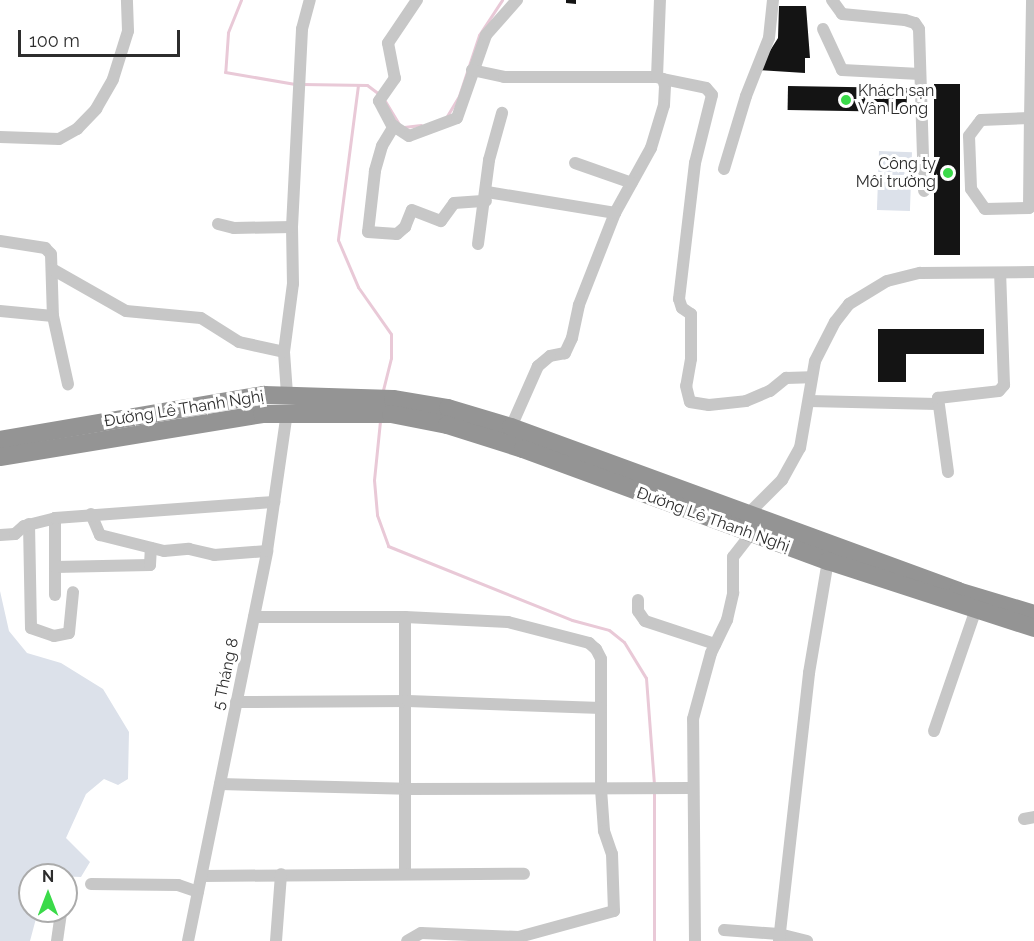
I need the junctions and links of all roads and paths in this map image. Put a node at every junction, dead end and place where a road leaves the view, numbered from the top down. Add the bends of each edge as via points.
1 (127, 0) edge
2 (310, 0) edge
3 (417, 0) edge
4 (517, 0) edge
5 (660, 0) edge
6 (773, 0) edge
7 (832, 0) edge
8 (1032, 0) edge
9 (823, 29) dead end
10 (472, 70) junction
11 (920, 74) junction
12 (660, 78) junction
13 (1032, 78) edge
14 (502, 113) dead end
15 (1030, 118) junction
16 (394, 126) junction
17 (0, 137) edge
18 (575, 163) dead end
19 (724, 169) dead end
20 (632, 183) junction
21 (924, 191) dead end
22 (486, 197) junction
23 (615, 213) junction
24 (218, 224) dead end
25 (292, 227) junction
26 (0, 241) edge
27 (478, 243) dead end
28 (52, 269) junction
29 (1034, 272) edge
30 (1000, 273) junction
31 (0, 311) edge
32 (53, 316) junction
33 (284, 352) junction
34 (810, 377) junction
35 (68, 384) dead end
36 (288, 394) junction
37 (809, 401) junction
38 (368, 404) junction
39 (937, 404) junction
40 (392, 406) junction
41 (287, 412) junction
42 (511, 427) junction
43 (93, 432) junction
44 (0, 440) edge
45 (0, 457) edge
46 (609, 472) junction
47 (948, 472) dead end
48 (274, 502) junction
49 (749, 513) junction
50 (91, 514) junction
51 (55, 518) junction
52 (29, 524) junction
53 (751, 534) junction
54 (0, 535) edge
55 (151, 548) junction
56 (267, 551) junction
57 (828, 561) junction
58 (55, 567) junction
59 (73, 592) dead end
60 (55, 595) dead end
61 (638, 600) dead end
62 (975, 612) junction
63 (1034, 614) edge
64 (405, 617) junction
65 (254, 618) junction
66 (1034, 628) edge
67 (715, 644) junction
68 (408, 701) junction
69 (237, 702) junction
70 (601, 708) junction
71 (934, 732) dead end
72 (220, 784) junction
73 (686, 788) junction
74 (406, 789) junction
75 (601, 789) junction
76 (405, 873) junction
77 (281, 874) junction
78 (524, 874) dead end
79 (202, 876) junction
80 (91, 884) dead end
81 (198, 892) junction
82 (59, 923) edge
83 (724, 930) dead end
84 (779, 937) edge
85 (57, 941) edge
86 (188, 941) edge
87 (276, 941) edge
88 (407, 941) edge
89 (694, 941) edge
90 (807, 941) edge

1 - 17 street via 128,31 113,79 96,109 77,129 59,139
2 - 25 street via 302,29
3 - 16 street via 388,42 395,78 381,98
4 - 10 street via 486,35
5 - 12 street
6 - 19 street via 769,38
7 - 11 street via 842,14 915,23
8 - 13 street
9 - 11 street via 842,70
10 - 12 street via 504,77
10 - 16 street via 457,118 409,136
11 - 21 street
12 - 20 street via 664,105 651,148
12 - 34 street via 706,88 712,95 695,163 679,299 682,308 691,314 691,359 686,386 690,402 709,405 746,401 770,392 786,378
13 - 15 street
14 - 22 street via 489,160
15 - 15 street via 1029,208 999,212 985,209 971,189 969,136 981,120
16 - 22 street via 382,146 375,171 368,232 397,234 405,227 412,210 439,221 454,203
18 - 20 street
20 - 23 street
22 - 23 street
22 - 27 street
23 - 42 street via 565,352 550,356 538,366
24 - 25 street via 234,228
25 - 33 street via 292,284
26 - 28 street via 45,248 51,254
28 - 32 street
28 - 33 street via 126,311 201,318 239,342
29 - 30 street
30 - 34 street via 920,273 870,288 835,322
30 - 39 street via 1004,385 999,391 945,395 938,398
31 - 32 street
32 - 35 street
33 - 36 street
34 - 37 street
36 - 38 highway, Đường Lê Thanh Nghị
36 - 43 highway, Đường Lê Thanh Nghị
37 - 39 street
37 - 49 street via 800,448 782,480
38 - 40 highway
38 - 41 highway, Đường Lê Thanh Nghị
39 - 47 street
40 - 42 highway, Đường Lê Thanh Nghị via 448,408
40 - 46 highway, Đường Lê Thanh Nghị
41 - 43 highway, Đường Lê Thanh Nghị
41 - 48 street, 5 Tháng 8
42 - 46 highway, Đường Lê Thanh Nghị
43 - 44 highway, Đường Lê Thanh Nghị
43 - 45 highway, Đường Lê Thanh Nghị
46 - 49 highway, Đường Lê Thanh Nghị
46 - 53 highway, Đường Lê Thanh Nghị
48 - 50 street
48 - 56 street, 5 Tháng 8
49 - 63 highway, Đường Lê Thanh Nghị via 958,591
50 - 51 street
50 - 55 street via 100,536
51 - 52 street
51 - 58 street
52 - 54 street via 15,534
52 - 59 street via 28,622 32,628 54,636 69,633
53 - 57 highway, Đường Lê Thanh Nghị
53 - 67 street via 733,557 733,593
55 - 56 street via 195,549 214,555
55 - 58 street via 150,565
56 - 65 street, 5 Tháng 8
57 - 62 highway, Đường Lê Thanh Nghị
57 - 84 street via 809,673
58 - 60 street
61 - 67 street via 638,611 645,621
62 - 66 highway, Đường Lê Thanh Nghị
62 - 71 street
64 - 65 street
64 - 68 street
64 - 70 street via 508,622 589,643 601,659
65 - 69 street, 5 Tháng 8
67 - 73 street via 693,719
68 - 69 street
68 - 70 street
68 - 74 street
69 - 72 street, 5 Tháng 8
70 - 75 street
72 - 74 street
72 - 79 street, 5 Tháng 8
73 - 75 street
73 - 89 street
74 - 75 street
74 - 76 street
75 - 88 street via 604,831 612,854 614,911 519,937 421,933
76 - 77 street
76 - 78 street
77 - 79 street
77 - 87 street
79 - 81 street, 5 Tháng 8
80 - 81 street via 178,885
81 - 86 street, 5 Tháng 8
82 - 85 street
83 - 84 street
84 - 90 street

